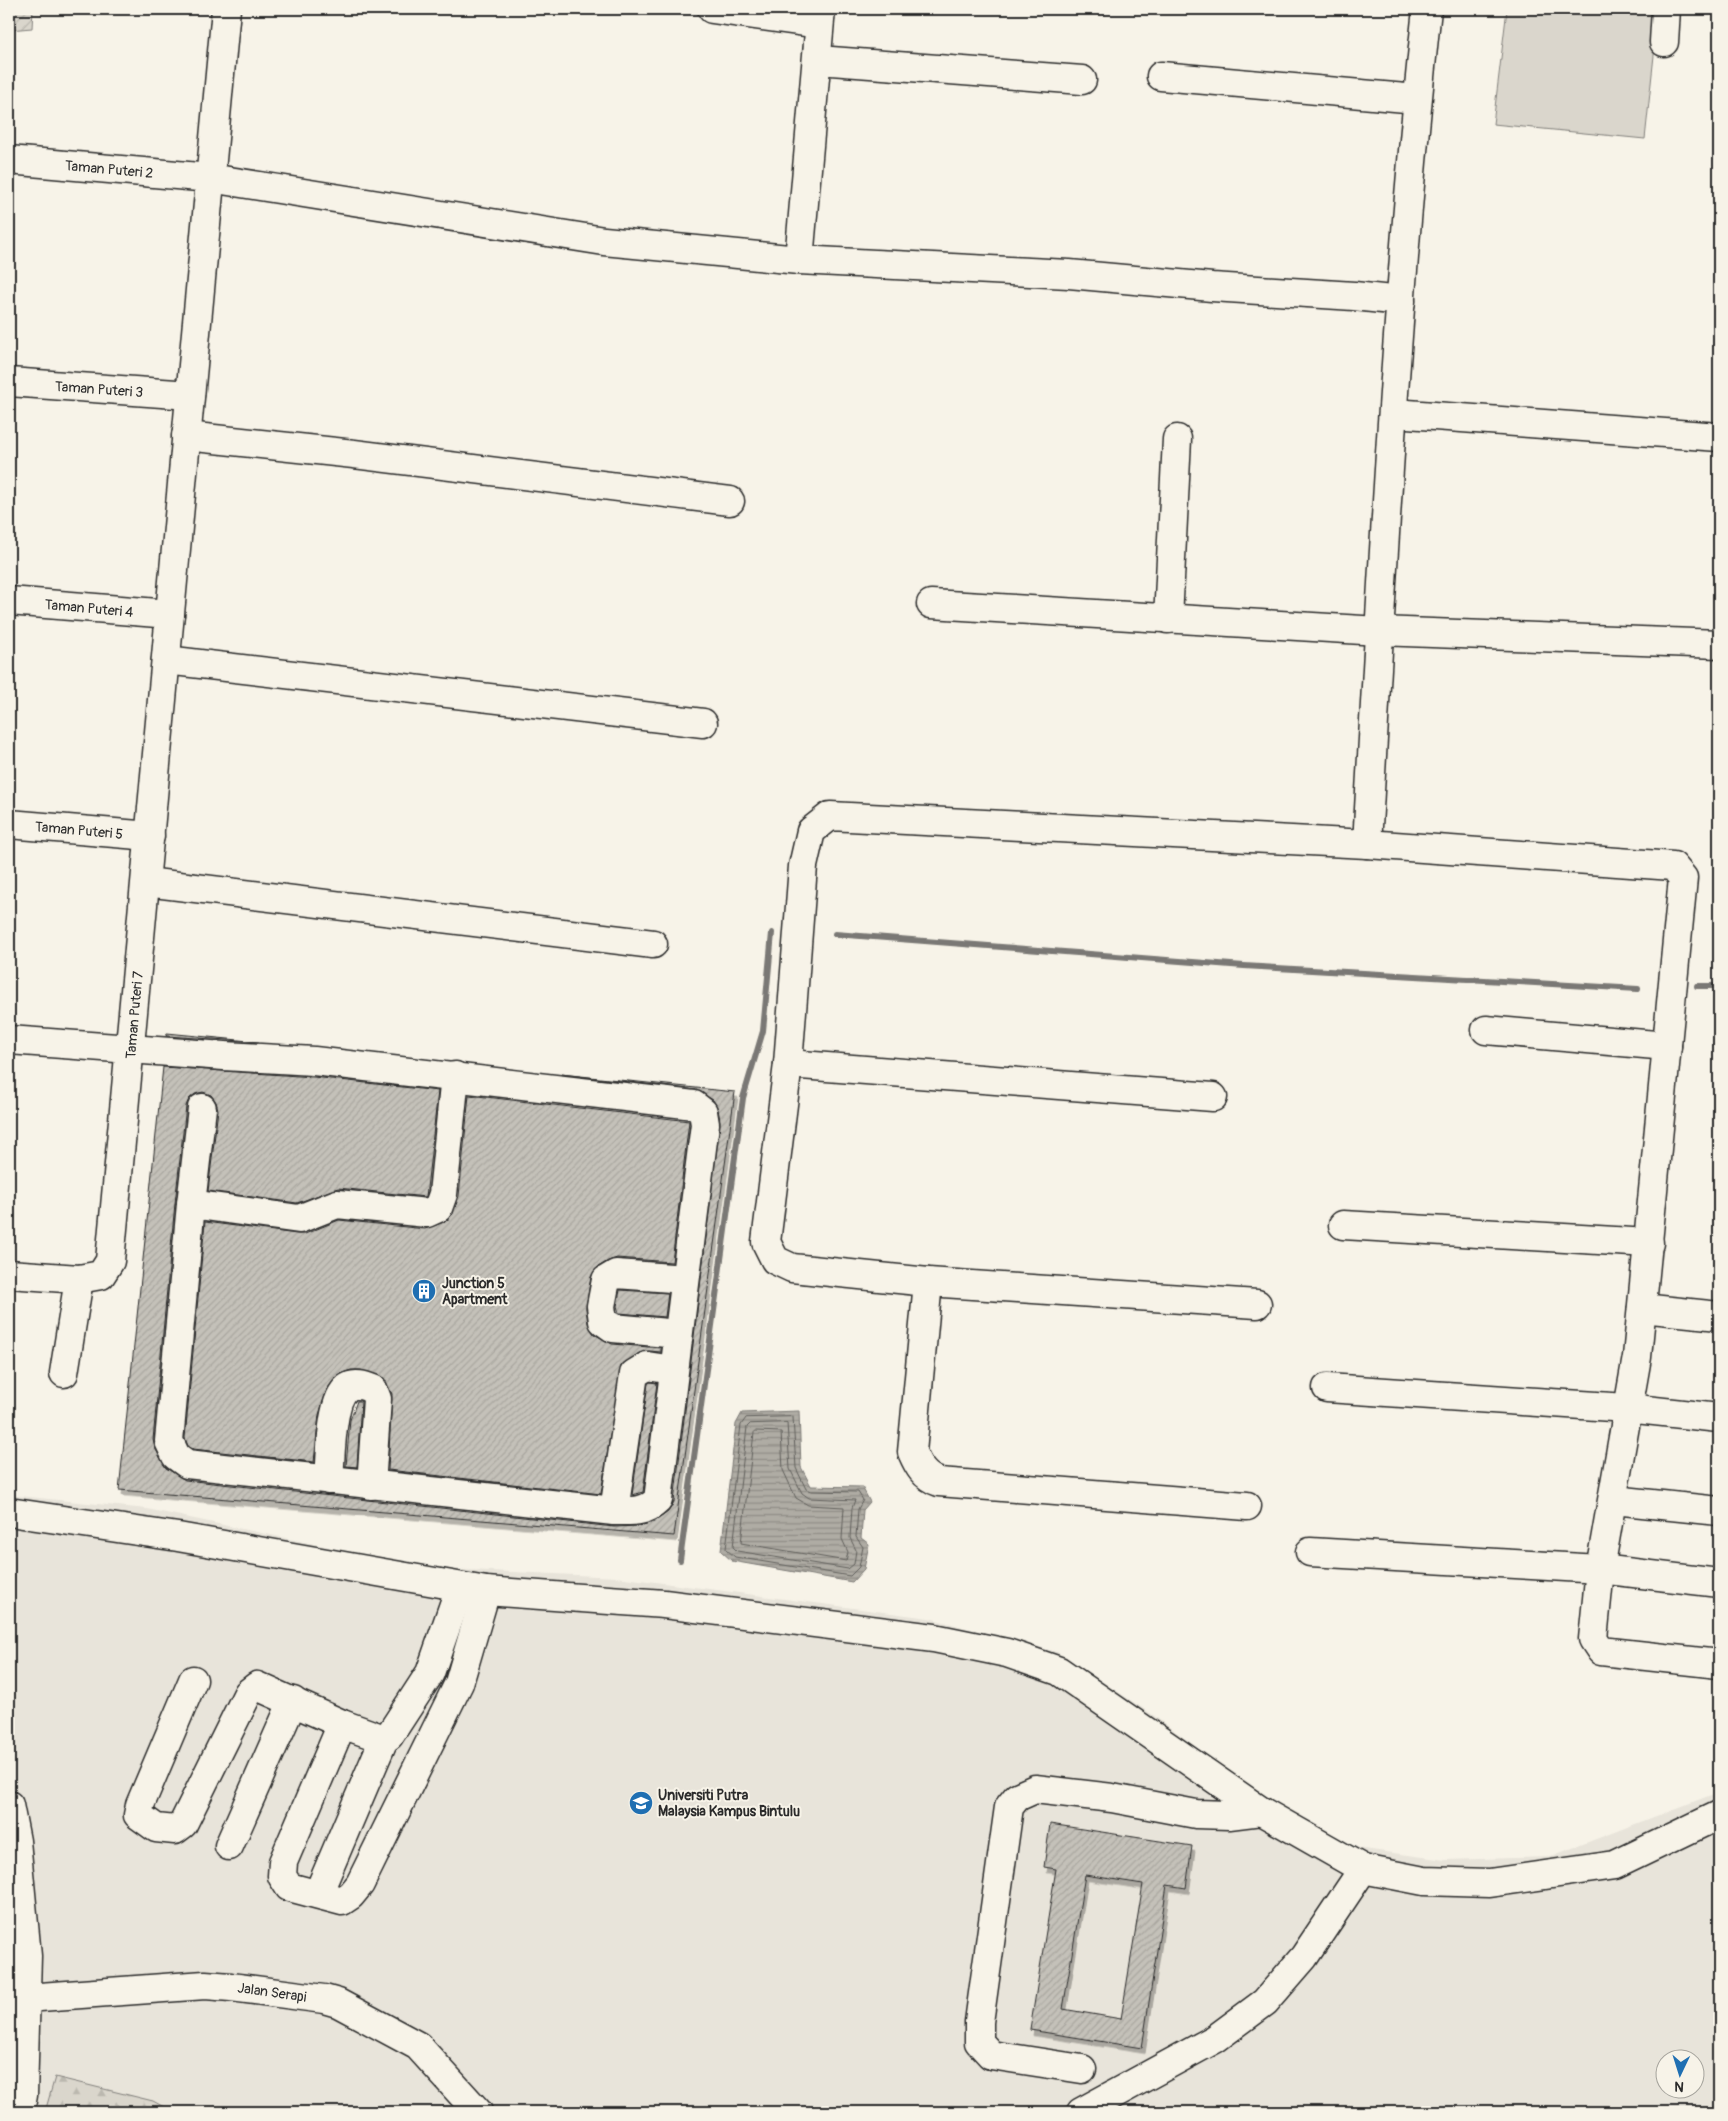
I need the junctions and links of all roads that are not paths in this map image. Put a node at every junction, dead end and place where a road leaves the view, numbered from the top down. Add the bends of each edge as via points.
1 (226, 9) edge
2 (712, 9) edge
3 (1427, 9) edge
4 (1666, 9) edge
5 (820, 16) edge
6 (1664, 42) dead end
7 (818, 60) junction
8 (1161, 76) dead end
9 (1082, 80) dead end
10 (1417, 99) junction
11 (9, 160) edge
12 (210, 178) junction
13 (799, 260) junction
14 (1401, 301) junction
15 (9, 382) edge
16 (190, 395) junction
17 (1394, 413) junction
18 (186, 436) junction
19 (1719, 437) edge
20 (1176, 439) dead end
21 (730, 501) dead end
22 (9, 601) edge
23 (931, 604) dead end
24 (170, 614) junction
25 (1168, 619) junction
26 (1379, 631) junction
27 (1719, 644) edge
28 (166, 660) junction
29 (703, 723) dead end
30 (9, 824) edge
31 (150, 836) junction
32 (1368, 844) junction
33 (146, 882) junction
34 (653, 944) dead end
35 (1486, 1030) dead end
36 (9, 1040) edge
37 (1667, 1046) junction
38 (130, 1050) junction
39 (788, 1064) junction
40 (455, 1076) junction
41 (1213, 1096) dead end
42 (202, 1108) dead end
43 (190, 1204) junction
44 (1343, 1225) dead end
45 (1649, 1243) junction
46 (9, 1274) edge
47 (79, 1279) junction
48 (685, 1279) junction
49 (928, 1282) junction
50 (1257, 1304) dead end
51 (1642, 1308) junction
52 (1719, 1316) edge
53 (678, 1334) junction
54 (674, 1370) junction
55 (64, 1373) dead end
56 (1327, 1388) dead end
57 (1627, 1408) junction
58 (1719, 1418) edge
59 (329, 1480) junction
60 (371, 1485) junction
61 (1614, 1500) junction
62 (1247, 1506) dead end
63 (614, 1511) junction
64 (1719, 1511) edge
65 (9, 1512) edge
66 (1310, 1552) dead end
67 (1600, 1569) junction
68 (1719, 1583) edge
69 (473, 1589) junction
70 (1719, 1664) edge
71 (193, 1680) dead end
72 (293, 1701) junction
73 (342, 1724) junction
74 (384, 1739) junction
75 (9, 1809) edge
76 (1261, 1811) junction
77 (1719, 1815) edge
78 (12, 1840) edge
79 (229, 1846) dead end
80 (1364, 1869) junction
81 (318, 1894) junction
82 (26, 1998) junction
83 (1082, 2069) dead end
84 (20, 2112) edge
85 (478, 2112) edge
86 (1080, 2112) edge

1 - 12 street, Taman Puteri 7
2 - 5 street
3 - 10 street
4 - 6 street
5 - 7 street
7 - 9 street
7 - 13 street
8 - 10 street
10 - 14 street
11 - 12 street, Taman Puteri 2
12 - 13 street, Taman Puteri 2 via 604,242
12 - 16 street, Taman Puteri 7
13 - 14 street, Taman Puteri 2 via 1068,274
14 - 17 street
15 - 16 street, Taman Puteri 3
16 - 18 street, Taman Puteri 7
17 - 19 street
17 - 26 street
18 - 21 street
18 - 24 street, Taman Puteri 7
20 - 25 street
22 - 24 street, Taman Puteri 4
23 - 25 street
24 - 28 street, Taman Puteri 7
25 - 26 street
26 - 27 street
26 - 32 street
28 - 29 street
28 - 31 street, Taman Puteri 7
30 - 31 street, Taman Puteri 5
31 - 33 street, Taman Puteri 7
32 - 37 street via 1673,866 1682,878
32 - 39 street via 830,816 811,831 804,866
33 - 34 street
33 - 38 street, Taman Puteri 7
35 - 37 street
36 - 38 street
37 - 45 street
38 - 40 street via 314,1061
38 - 47 street, Taman Puteri 7 via 110,1260 100,1275
39 - 41 street
39 - 49 street via 766,1242 775,1260 792,1268
40 - 43 street via 443,1194 438,1208 427,1213 337,1204 299,1219
40 - 48 street via 694,1105 703,1112 705,1124
42 - 43 street
43 - 59 street via 169,1441 176,1456 187,1464
44 - 45 street
45 - 51 street
46 - 47 street, Taman Puteri 7
47 - 55 street
48 - 53 street
48 - 53 street via 616,1274 606,1280 602,1293 603,1321 613,1328
49 - 50 street
49 - 62 street via 912,1452 930,1480
51 - 52 street
51 - 57 street
53 - 54 street
54 - 63 street via 658,1500 640,1511
54 - 63 street via 647,1366 634,1374
56 - 57 street
57 - 58 street
57 - 61 street
59 - 60 street
59 - 60 street via 336,1408 348,1387 360,1384 373,1389 377,1399
60 - 63 street
61 - 64 street
61 - 67 street
65 - 69 street via 178,1537
66 - 67 street
67 - 68 street
67 - 70 street via 1593,1639 1601,1651
69 - 74 street via 412,1704
69 - 76 street via 664,1604 934,1638 1007,1653 1059,1671
69 - 81 street via 459,1683 360,1884 342,1901
71 - 72 street via 140,1805 138,1816 156,1828 175,1830 183,1824 248,1693 257,1686
72 - 73 street
72 - 79 street
73 - 74 street
73 - 81 street via 283,1862 282,1876 290,1887
74 - 81 street
75 - 78 street
76 - 80 street
76 - 83 street via 1229,1815 1196,1814 1112,1798 1035,1789 1017,1797 1009,1807 979,2022 979,2042 991,2055
77 - 80 street via 1615,1865 1489,1883 1424,1881
78 - 82 street via 27,1956
80 - 86 street via 1304,1957 1265,2002 1215,2039
82 - 84 street
82 - 85 street, Jalan Serapi via 205,1985 324,1999 338,2003 418,2046

